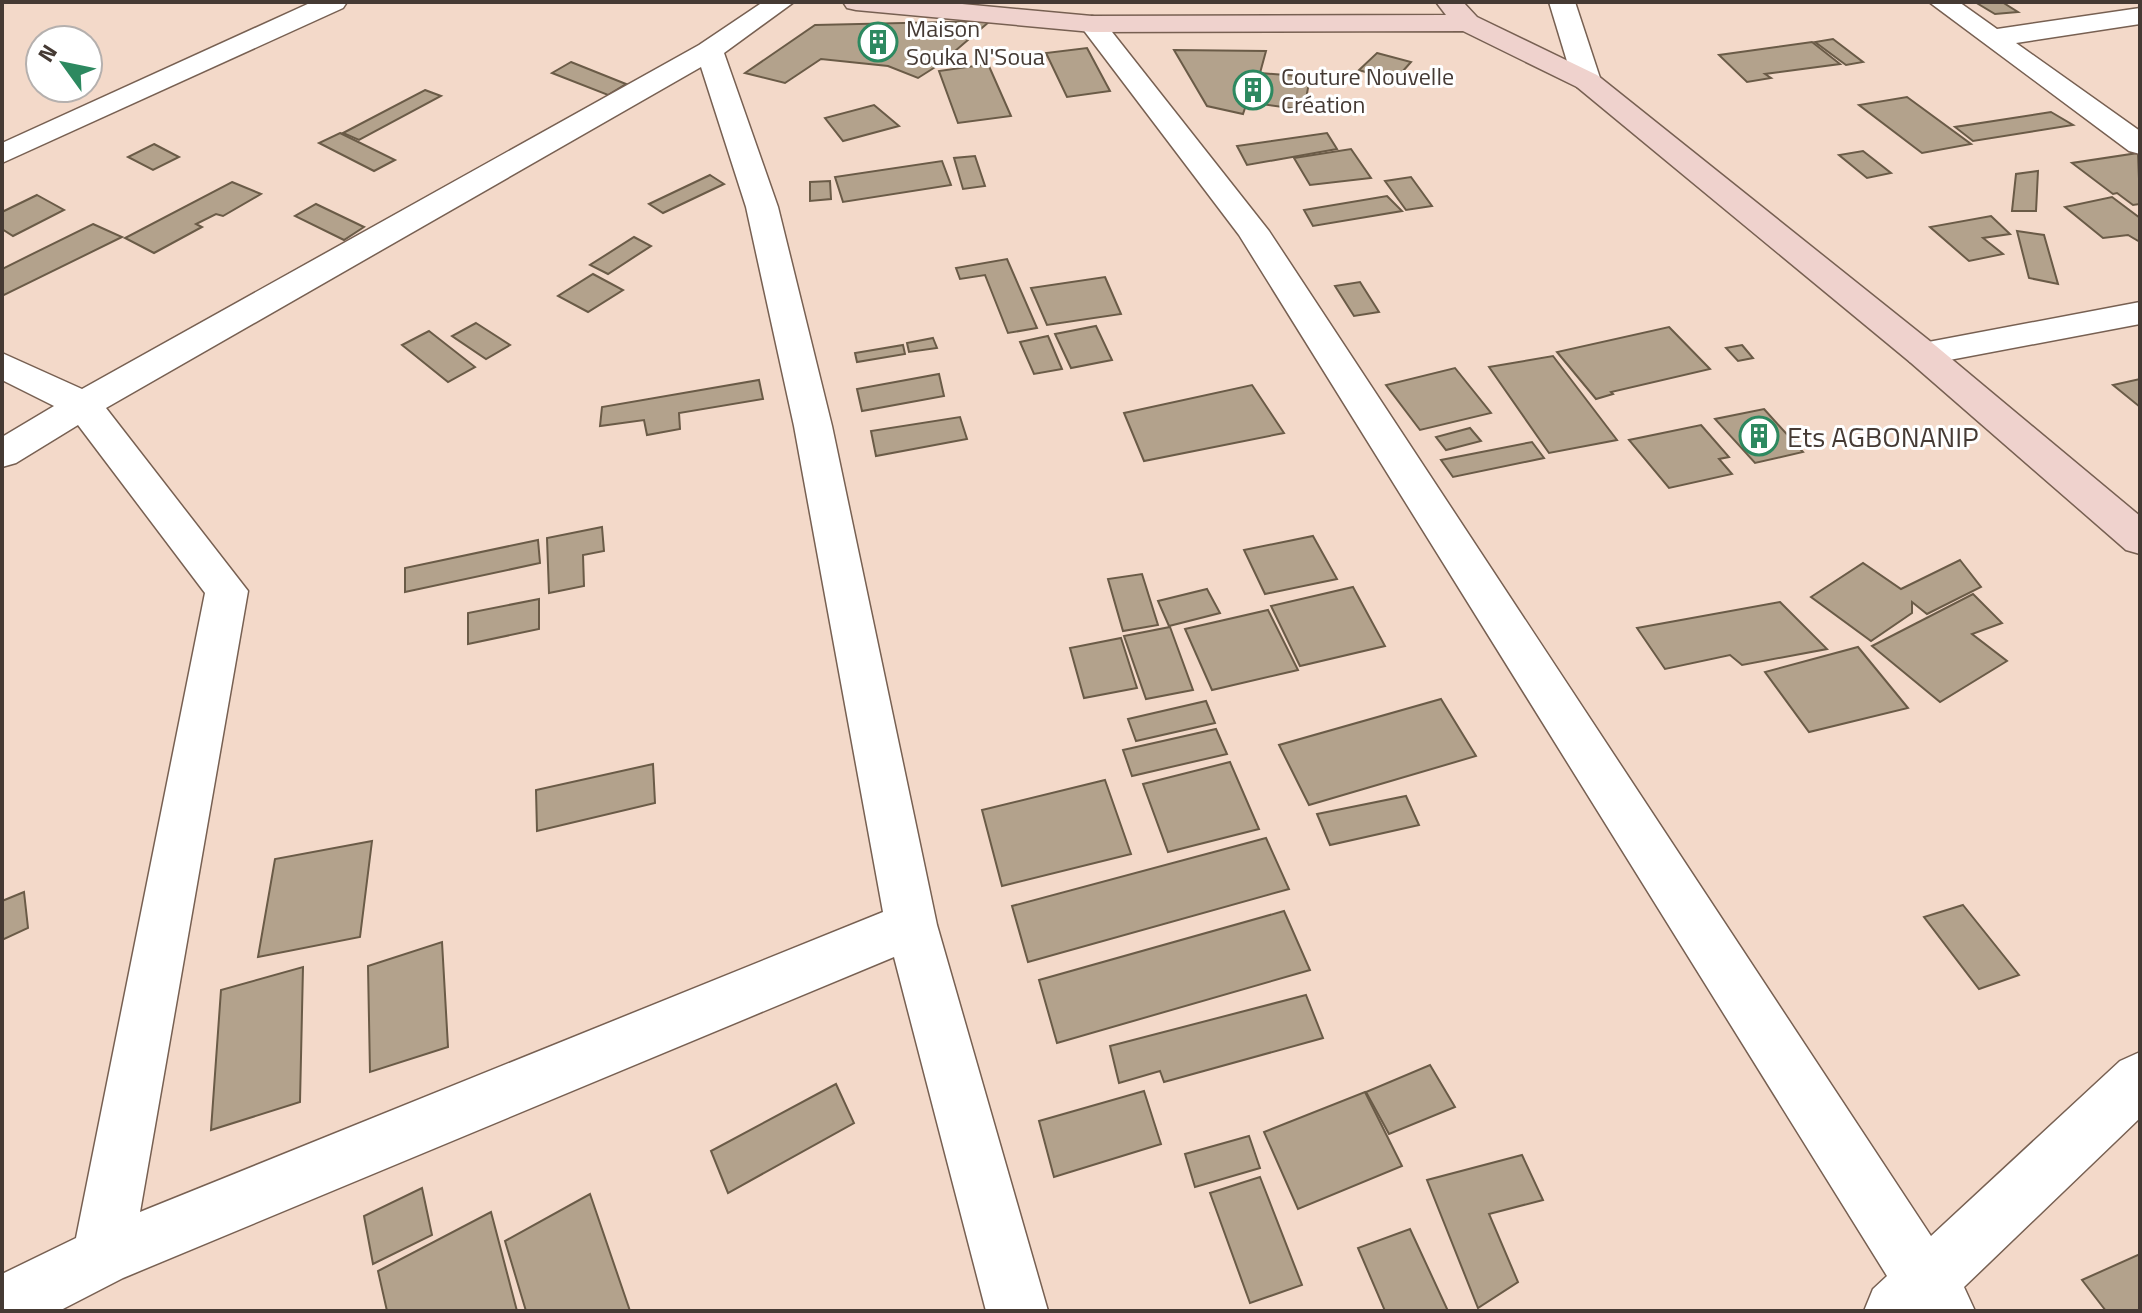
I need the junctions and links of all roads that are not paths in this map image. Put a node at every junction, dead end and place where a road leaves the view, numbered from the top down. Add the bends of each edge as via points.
1 (334, 2) edge
2 (781, 2) edge
3 (1562, 2) edge
4 (1942, 2) edge
5 (870, 3) edge
6 (1458, 12) edge
7 (2140, 16) edge
8 (1092, 24) junction
9 (1992, 38) junction
10 (709, 51) junction
11 (1587, 81) junction
12 (2140, 145) edge
13 (2, 154) edge
14 (2140, 313) edge
15 (1923, 354) junction
16 (2, 365) edge
17 (83, 405) junction
18 (2, 454) edge
19 (2140, 539) edge
20 (911, 925) junction
21 (2140, 1080) edge
22 (102, 1257) junction
23 (1922, 1302) edge
24 (2, 1307) edge
25 (1017, 1311) edge

1 - 13 street
2 - 10 street
3 - 11 street
4 - 9 street
5 - 8 street
6 - 8 street
6 - 11 street
7 - 9 street
8 - 23 street via 1253,231
9 - 12 street
10 - 17 street
10 - 20 street via 762,207 813,426
11 - 15 street
14 - 15 street
15 - 19 street
16 - 17 street
17 - 18 street
17 - 22 street via 227,591
20 - 22 street
20 - 25 street
21 - 23 street
22 - 24 street

